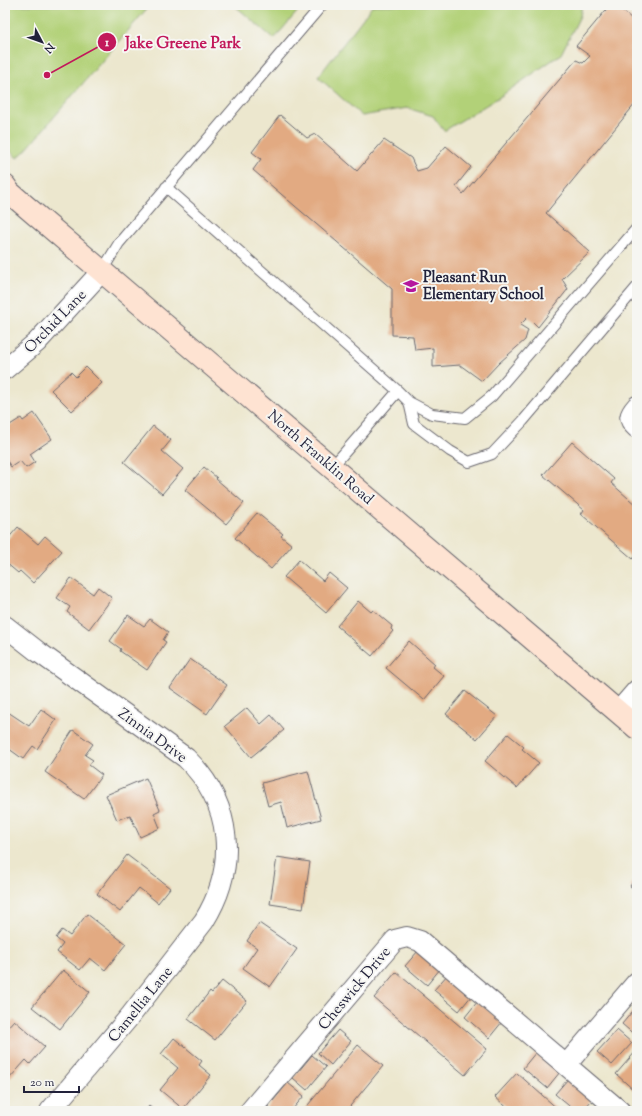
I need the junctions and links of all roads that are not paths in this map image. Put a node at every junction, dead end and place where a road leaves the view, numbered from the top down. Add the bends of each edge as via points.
1 (322, 5) edge
2 (5, 186) edge
3 (166, 187) junction
4 (637, 228) edge
5 (102, 271) junction
6 (637, 287) edge
7 (5, 369) edge
8 (398, 391) junction
9 (409, 402) junction
10 (637, 406) edge
11 (637, 428) edge
12 (332, 467) junction
13 (5, 626) edge
14 (637, 690) edge
15 (618, 712) junction
16 (637, 728) edge
17 (220, 890) joint
18 (637, 982) edge
19 (566, 1065) junction
20 (50, 1111) edge
21 (250, 1111) edge
22 (620, 1111) edge

1 - 3 lane
2 - 5 main road, North Franklin Road
3 - 5 lane via 119,243
3 - 8 lane
4 - 9 lane via 492,396 465,418 432,414
5 - 7 street, Orchid Lane via 37,342
5 - 12 main road, North Franklin Road
6 - 9 lane via 492,454 469,462 450,451 414,424
8 - 9 lane
8 - 12 lane
10 - 11 street via 630,419
12 - 15 main road, North Franklin Road
13 - 17 street, Zinnia Drive via 179,752 197,770 212,792 223,823 226,857
14 - 15 street
15 - 16 main road, North Franklin Road
17 - 20 street, Camellia Lane via 214,906 184,948 131,1016
18 - 19 street
19 - 21 street, Cheswick Drive via 420,942 410,937 401,938 395,940
19 - 22 street, Cheswick Drive

